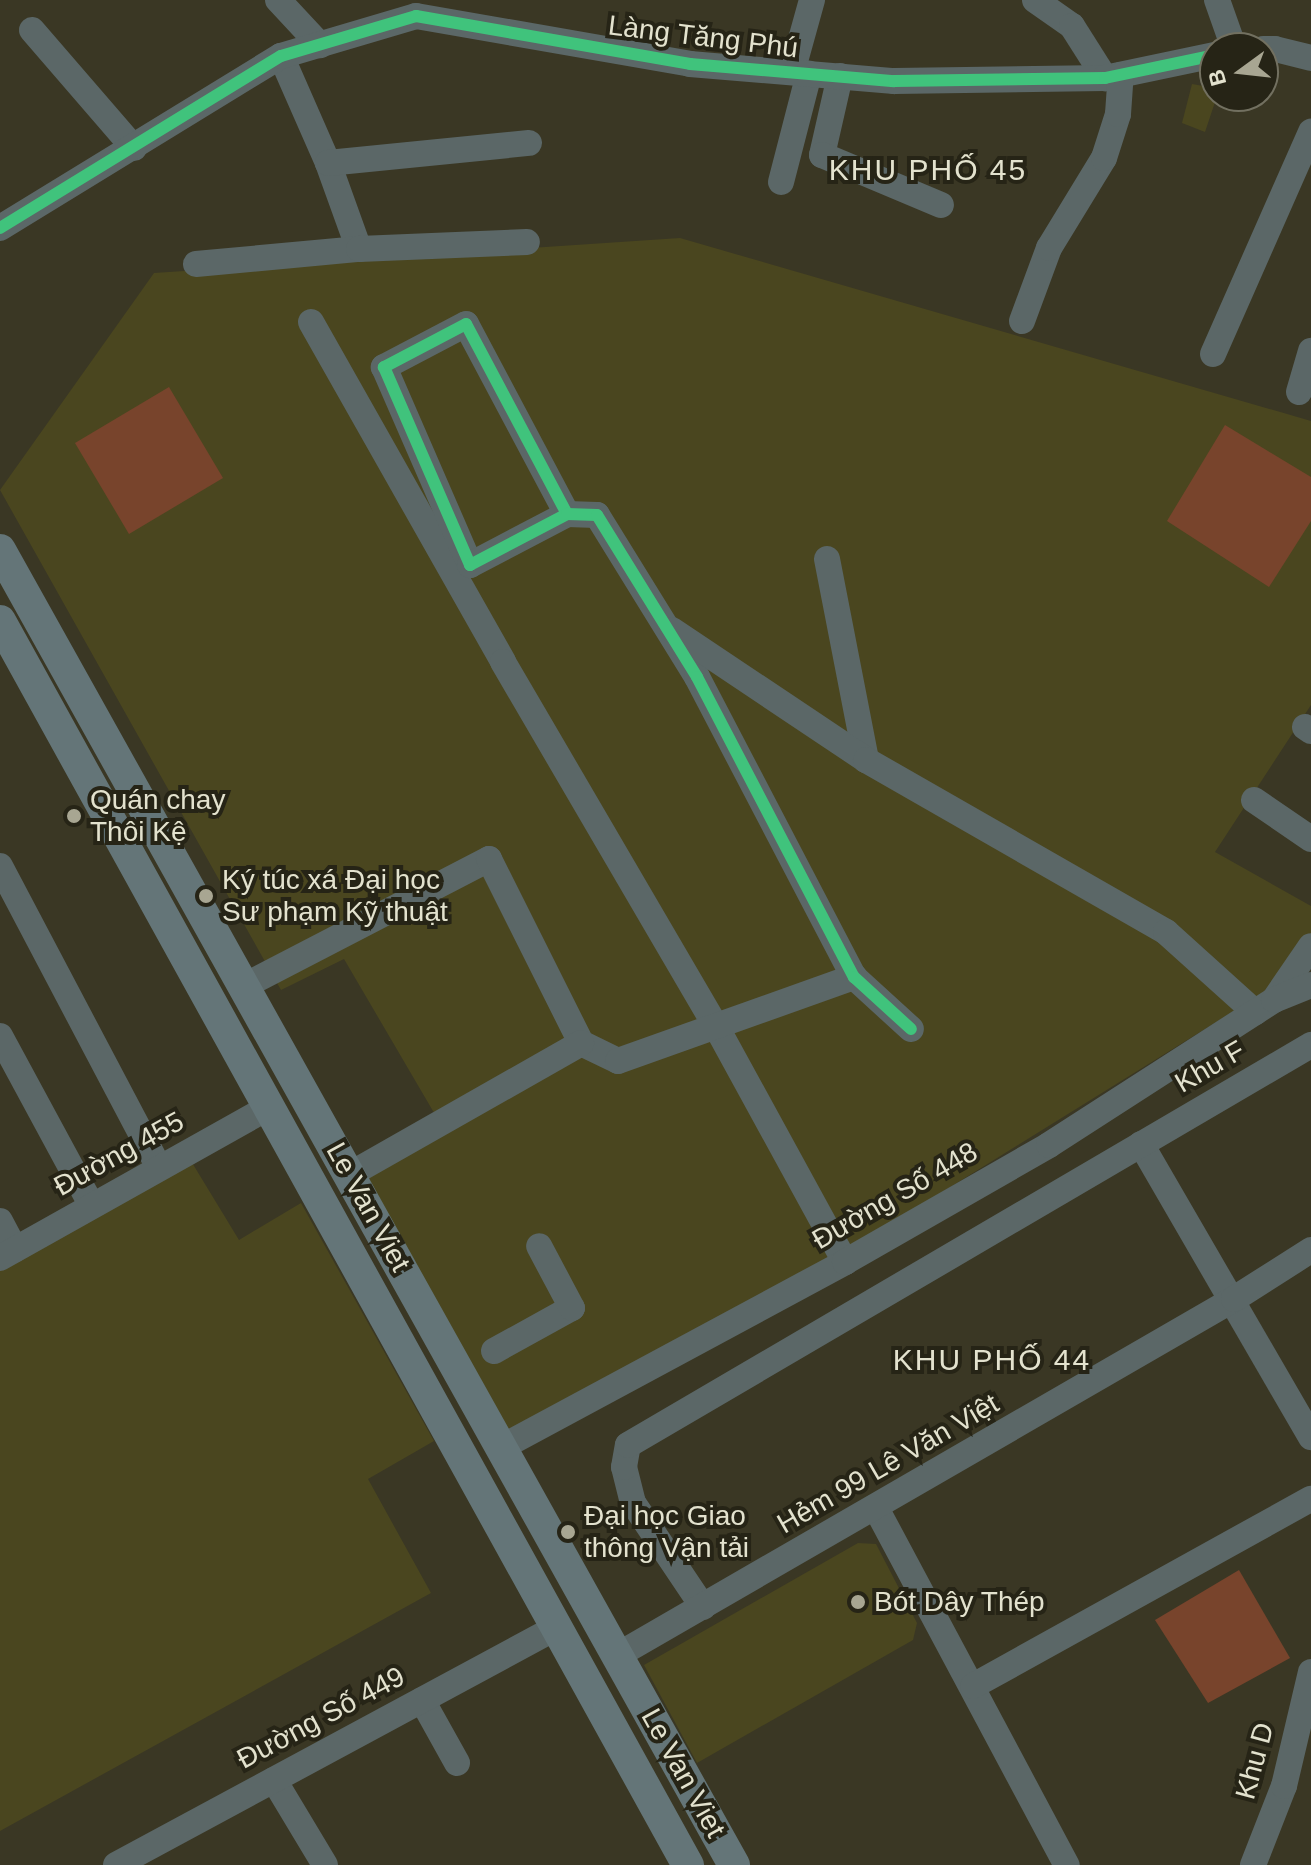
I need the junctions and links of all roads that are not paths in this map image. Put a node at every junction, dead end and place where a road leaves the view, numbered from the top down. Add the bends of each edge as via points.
1 (278, 0) edge
2 (812, 0) edge
3 (1035, 0) edge
4 (1217, 0) edge
5 (409, 8) edge
6 (32, 30) dead end
7 (1228, 32) edge
8 (320, 45) junction
9 (1279, 50) edge
10 (281, 56) junction
11 (1199, 58) edge
12 (1311, 58) edge
13 (801, 73) junction
14 (840, 76) junction
15 (1113, 76) junction
16 (1311, 132) edge
17 (529, 143) dead end
18 (134, 148) junction
19 (328, 163) junction
20 (781, 182) dead end
21 (941, 205) dead end
22 (0, 228) edge
23 (527, 242) dead end
24 (359, 249) junction
25 (196, 264) dead end
26 (1022, 321) dead end
27 (311, 322) dead end
28 (1311, 351) edge
29 (1213, 354) dead end
30 (1299, 392) dead end
31 (567, 514) junction
32 (0, 550) edge
33 (827, 559) dead end
34 (0, 621) edge
35 (665, 626) junction
36 (866, 760) junction
37 (1254, 800) dead end
38 (1311, 839) edge
39 (0, 866) edge
40 (1311, 946) edge
41 (854, 977) junction
42 (1311, 985) edge
43 (244, 986) junction
44 (1265, 1006) junction
45 (717, 1028) junction
46 (911, 1029) dead end
47 (0, 1036) edge
48 (581, 1043) junction
49 (1311, 1045) edge
50 (301, 1088) junction
51 (269, 1107) junction
52 (1141, 1144) junction
53 (159, 1168) junction
54 (349, 1175) junction
55 (92, 1206) junction
56 (0, 1221) edge
57 (539, 1246) dead end
58 (1311, 1250) edge
59 (8, 1253) edge
60 (845, 1262) junction
61 (1234, 1299) junction
62 (494, 1351) dead end
63 (1311, 1437) edge
64 (502, 1447) junction
65 (467, 1465) junction
66 (530, 1498) junction
67 (1311, 1499) edge
68 (876, 1508) junction
69 (496, 1518) junction
70 (703, 1607) junction
71 (592, 1609) junction
72 (557, 1627) junction
73 (618, 1655) junction
74 (1311, 1672) edge
75 (973, 1686) junction
76 (422, 1700) junction
77 (457, 1763) dead end
78 (274, 1780) junction
79 (162, 1854) edge
80 (680, 1862) edge
81 (116, 1865) edge
82 (325, 1865) edge
83 (734, 1865) edge
84 (1067, 1865) edge
85 (1253, 1865) edge

1 - 8 street
2 - 13 street
3 - 15 street via 1072,26
4 - 7 street
5 - 8 street, Làng Tăng Phú
5 - 13 street, Làng Tăng Phú via 690,64
6 - 18 street
8 - 10 street, Làng Tăng Phú
9 - 12 street
10 - 18 street, Làng Tăng Phú
10 - 19 street
11 - 15 street, Làng Tăng Phú
13 - 14 street, Làng Tăng Phú
13 - 20 street
14 - 15 street, Làng Tăng Phú via 999,82
14 - 21 street via 822,155
15 - 26 street via 1118,114 1104,158 1049,248
16 - 29 street
17 - 19 street
18 - 22 street, Làng Tăng Phú
19 - 24 street
23 - 24 street
24 - 25 street
27 - 45 street
28 - 30 street
31 - 31 street via 470,565 384,367 466,324
31 - 35 street via 597,515
32 - 43 main road, Le Van Viet
33 - 36 street
34 - 51 main road, Le Van Viet
35 - 36 street
35 - 41 street
36 - 44 street via 1166,932
37 - 38 street
39 - 53 street
40 - 44 street
41 - 45 street
41 - 46 street
42 - 44 street, Đường Số 448
43 - 48 street via 489,859
43 - 50 main road, Le Van Viet
44 - 60 street, Đường Số 448 via 1049,1145
45 - 48 street via 618,1061
45 - 60 street
47 - 55 street
48 - 54 street
49 - 52 street, Khu F
50 - 51 main road
50 - 54 main road, Le Van Viet
51 - 53 street, Đường 455
51 - 65 main road, Le Van Viet
52 - 61 street
52 - 70 street, Khu F via 628,1445 624,1467 633,1503
53 - 55 street, Đường 455
54 - 64 main road, Le Van Viet
55 - 59 street, Đường 455
56 - 59 street
57 - 62 street via 577,1316
58 - 61 street, Hẻm 99 Lê Văn Việt
60 - 64 street, Đường Số 448
61 - 63 street
61 - 68 street, Hẻm 99 Lê Văn Việt
64 - 65 main road
64 - 66 main road, Le Van Viet
65 - 69 main road, Le Van Viet
66 - 69 main road
66 - 71 main road, Le Van Viet
67 - 75 street
68 - 70 street, Hẻm 99 Lê Văn Việt
68 - 75 street
69 - 72 main road, Le Van Viet
70 - 73 street, Hẻm 99 Lê Văn Việt
71 - 72 main road
71 - 73 main road, Le Van Viet
72 - 76 street, Đường Số 449
72 - 80 main road, Le Van Viet
73 - 83 main road, Le Van Viet
74 - 85 street, Khu D via 1284,1786
75 - 84 street
76 - 77 street
76 - 78 street, Đường Số 449
78 - 79 street, Đường Số 449
78 - 82 street
79 - 81 street, Đường Số 449

